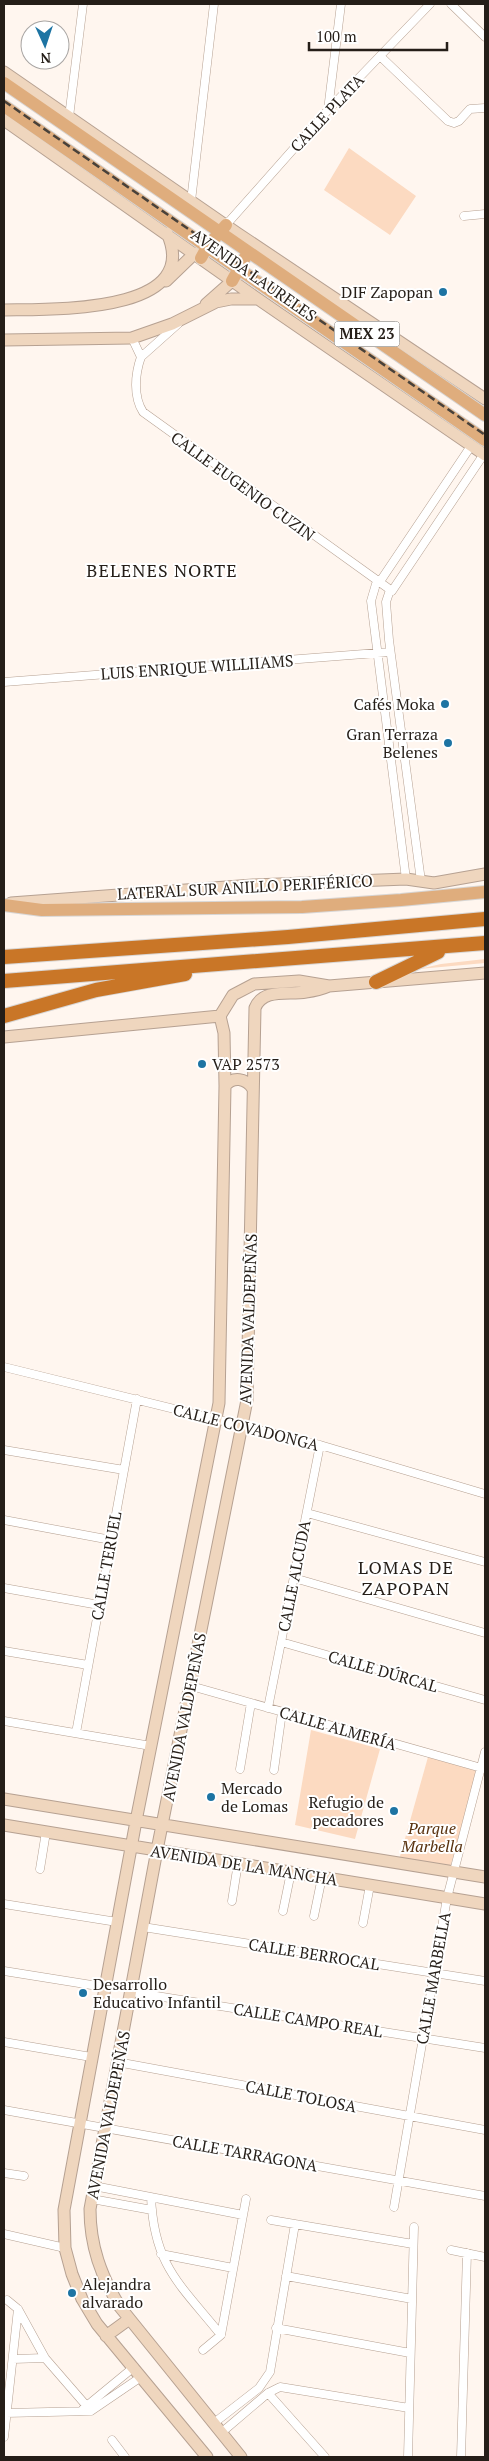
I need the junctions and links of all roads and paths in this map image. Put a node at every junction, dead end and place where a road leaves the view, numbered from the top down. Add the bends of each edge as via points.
1 (83, 4) edge
2 (214, 4) edge
3 (341, 4) edge
4 (430, 4) edge
5 (451, 4) edge
6 (485, 37) edge
7 (380, 56) junction
8 (4, 72) edge
9 (4, 83) edge
10 (4, 106) edge
11 (485, 108) edge
12 (328, 110) junction
13 (70, 117) junction
14 (4, 120) edge
15 (191, 201) junction
16 (485, 214) edge
17 (464, 216) dead end
18 (222, 229) junction
19 (166, 233) junction
20 (248, 252) junction
21 (201, 253) junction
22 (239, 269) junction
23 (232, 282) junction
24 (160, 285) junction
25 (258, 299) junction
26 (4, 310) edge
27 (199, 310) junction
28 (182, 320) junction
29 (132, 338) junction
30 (4, 340) edge
31 (141, 357) junction
32 (485, 399) edge
33 (485, 415) edge
34 (485, 440) edge
35 (471, 446) junction
36 (484, 455) edge
37 (379, 583) junction
38 (392, 591) junction
39 (390, 652) junction
40 (377, 653) junction
41 (4, 682) edge
42 (407, 775) junction
43 (393, 776) junction
44 (485, 874) edge
45 (406, 879) junction
46 (421, 881) junction
47 (485, 892) edge
48 (4, 904) edge
49 (485, 919) edge
50 (485, 943) edge
51 (168, 944) junction
52 (450, 947) junction
53 (4, 950) edge
54 (4, 957) edge
55 (243, 962) junction
56 (485, 973) edge
57 (4, 981) edge
58 (376, 982) junction
59 (330, 986) junction
60 (4, 1016) edge
61 (220, 1016) junction
62 (4, 1037) edge
63 (225, 1086) junction
64 (253, 1089) junction
65 (4, 1367) edge
66 (137, 1399) junction
67 (217, 1419) junction
68 (243, 1426) junction
69 (320, 1445) junction
70 (4, 1450) edge
71 (124, 1470) junction
72 (485, 1494) edge
73 (307, 1513) junction
74 (4, 1520) edge
75 (111, 1540) junction
76 (485, 1562) edge
77 (294, 1578) junction
78 (4, 1588) edge
79 (99, 1605) junction
80 (485, 1633) edge
81 (281, 1642) junction
82 (4, 1652) edge
83 (88, 1665) junction
84 (191, 1686) junction
85 (485, 1700) edge
86 (251, 1703) junction
87 (268, 1708) junction
88 (282, 1712) junction
89 (4, 1721) edge
90 (76, 1733) junction
91 (151, 1746) junction
92 (485, 1752) edge
93 (240, 1769) dead end
94 (483, 1769) edge
95 (274, 1770) dead end
96 (4, 1799) edge
97 (136, 1821) junction
98 (4, 1825) edge
99 (162, 1825) junction
100 (46, 1832) junction
101 (131, 1846) junction
102 (157, 1850) junction
103 (238, 1863) junction
104 (40, 1869) dead end
105 (291, 1872) junction
106 (453, 1872) junction
107 (322, 1877) junction
108 (485, 1878) edge
109 (370, 1885) junction
110 (447, 1898) junction
111 (232, 1901) dead end
112 (4, 1904) edge
113 (485, 1904) edge
114 (283, 1911) dead end
115 (314, 1916) dead end
116 (117, 1922) junction
117 (363, 1923) dead end
118 (143, 1927) junction
119 (4, 1971) edge
120 (434, 1973) junction
121 (485, 1981) edge
122 (104, 1987) junction
123 (131, 1992) junction
124 (423, 2038) junction
125 (4, 2042) edge
126 (485, 2048) edge
127 (91, 2057) junction
128 (118, 2062) junction
129 (4, 2110) edge
130 (409, 2116) junction
131 (78, 2123) junction
132 (105, 2128) junction
133 (485, 2130) edge
134 (4, 2175) edge
135 (24, 2176) dead end
136 (398, 2181) junction
137 (94, 2186) junction
138 (485, 2196) edge
139 (151, 2197) junction
140 (92, 2199) junction
141 (246, 2199) dead end
142 (394, 2207) dead end
143 (152, 2210) junction
144 (243, 2215) junction
145 (271, 2220) dead end
146 (296, 2224) junction
147 (414, 2227) dead end
148 (4, 2234) edge
149 (413, 2244) junction
150 (65, 2248) junction
151 (451, 2250) dead end
152 (467, 2253) junction
153 (161, 2254) junction
154 (485, 2256) edge
155 (233, 2268) junction
156 (286, 2276) junction
157 (412, 2299) junction
158 (7, 2300) dead end
159 (18, 2309) junction
160 (128, 2320) junction
161 (276, 2328) junction
162 (221, 2335) junction
163 (106, 2336) junction
164 (204, 2350) dead end
165 (410, 2354) junction
166 (45, 2358) junction
167 (13, 2359) junction
168 (134, 2368) junction
169 (142, 2377) junction
170 (268, 2393) junction
171 (409, 2408) junction
172 (86, 2410) junction
173 (6, 2413) junction
174 (214, 2423) junction
175 (221, 2433) junction
176 (4, 2437) edge
177 (112, 2440) dead end
178 (125, 2457) edge
179 (207, 2457) edge
180 (241, 2457) edge
181 (325, 2457) edge
182 (408, 2457) edge
183 (461, 2457) edge

1 - 13 street
2 - 15 street
3 - 12 street
4 - 7 street, CALLE PLATA
5 - 6 street
7 - 11 street via 454,124 470,109
7 - 12 street, CALLE PLATA
8 - 13 street, AVENIDA LAURELES
9 - 18 main road, AVENIDA LAURELES / MEX 23
10 - 21 main road, AVENIDA LAURELES / MEX 23
12 - 18 street, CALLE PLATA
13 - 15 street, AVENIDA LAURELES
14 - 19 street, AVENIDA LAURELES
15 - 18 street, AVENIDA LAURELES
16 - 17 street
18 - 20 main road, AVENIDA LAURELES / MEX 23
18 - 21 main road
18 - 32 street, AVENIDA LAURELES
19 - 21 street, AVENIDA LAURELES
19 - 24 street via 172,251 171,265
20 - 22 main road
20 - 33 main road, AVENIDA LAURELES / MEX 23
21 - 22 main road, AVENIDA LAURELES / MEX 23
21 - 23 street, AVENIDA LAURELES
21 - 24 street
22 - 23 main road
22 - 34 main road, AVENIDA LAURELES / MEX 23
23 - 25 street, AVENIDA LAURELES
23 - 27 street
24 - 26 street via 139,296 111,302
25 - 27 street via 231,299
25 - 35 street, AVENIDA LAURELES
27 - 28 street
28 - 29 street
28 - 31 street
29 - 30 street
29 - 31 street
31 - 37 street, CALLE EUGENIO CUZIN via 136,396 143,412
35 - 36 street, AVENIDA LAURELES
35 - 37 street
36 - 38 street
37 - 38 street, CALLE EUGENIO CUZIN
37 - 40 street via 371,601
38 - 39 street via 386,602
39 - 40 street, LUIS ENRIQUE WILLIIAMS
39 - 42 street
40 - 41 street, LUIS ENRIQUE WILLIIAMS
40 - 43 street
42 - 43 street
42 - 46 street
43 - 45 street
44 - 46 street, LATERAL SUR ANILLO PERIFÉRICO via 434,883
45 - 46 street, LATERAL SUR ANILLO PERIFÉRICO
45 - 48 street, LATERAL SUR ANILLO PERIFÉRICO via 253,885
47 - 48 main road via 302,907 42,910
49 - 51 highway
50 - 52 highway
51 - 53 highway
51 - 54 highway
52 - 55 highway
52 - 58 highway
55 - 57 highway
55 - 60 highway via 215,970 96,990
56 - 58 street
58 - 59 street
59 - 61 street via 299,981 247,986 233,994
59 - 64 street, AVENIDA VALDEPEÑAS via 310,992 267,995 259,1001 254,1013
61 - 62 street
61 - 63 street, AVENIDA VALDEPEÑAS via 224,1033
63 - 64 street via 239,1079 248,1082
63 - 67 street, AVENIDA VALDEPEÑAS via 221,1384
64 - 68 street, AVENIDA VALDEPEÑAS via 248,1372
65 - 66 street, CALLE COVADONGA
66 - 67 street, CALLE COVADONGA
66 - 71 street, CALLE TERUEL
67 - 68 street, CALLE COVADONGA
67 - 91 street, AVENIDA VALDEPEÑAS
68 - 69 street, CALLE COVADONGA
68 - 84 street, AVENIDA VALDEPEÑAS
69 - 72 street, CALLE COVADONGA
69 - 73 street, CALLE ALCUDA
70 - 71 street
71 - 75 street, CALLE TERUEL
73 - 76 street
73 - 77 street, CALLE ALCUDA
74 - 75 street
75 - 79 street, CALLE TERUEL
77 - 80 street
77 - 81 street, CALLE ALCUDA
78 - 79 street
79 - 83 street, CALLE TERUEL
81 - 85 street, CALLE DÚRCAL
81 - 87 street, CALLE ALCUDA
82 - 83 street
83 - 90 street, CALLE TERUEL
84 - 86 street, CALLE ALMERÍA
84 - 99 street, AVENIDA VALDEPEÑAS
86 - 87 street, CALLE ALMERÍA
86 - 93 street
87 - 88 street, CALLE ALMERÍA
88 - 94 street, CALLE ALMERÍA
88 - 95 street
89 - 90 street
90 - 91 street
91 - 97 street, AVENIDA VALDEPEÑAS
92 - 94 street, CALLE MARBELLA
94 - 106 street, CALLE MARBELLA
96 - 97 street, AVENIDA DE LA MANCHA
97 - 99 street, AVENIDA DE LA MANCHA
97 - 101 street, AVENIDA VALDEPEÑAS
98 - 100 street, AVENIDA DE LA MANCHA
99 - 102 street, AVENIDA VALDEPEÑAS
99 - 106 street, AVENIDA DE LA MANCHA
100 - 101 street, AVENIDA DE LA MANCHA
100 - 104 street
101 - 102 street, AVENIDA DE LA MANCHA
101 - 116 street, AVENIDA VALDEPEÑAS
102 - 103 street, AVENIDA DE LA MANCHA
102 - 118 street, AVENIDA VALDEPEÑAS
103 - 105 street, AVENIDA DE LA MANCHA
103 - 111 street
105 - 107 street, AVENIDA DE LA MANCHA
105 - 114 street
106 - 108 street, AVENIDA DE LA MANCHA
106 - 110 street, CALLE MARBELLA
107 - 109 street, AVENIDA DE LA MANCHA
107 - 115 street
109 - 110 street, AVENIDA DE LA MANCHA
109 - 117 street
110 - 113 street, AVENIDA DE LA MANCHA
110 - 120 street, CALLE MARBELLA
112 - 116 street
116 - 122 street, AVENIDA VALDEPEÑAS
118 - 120 street, CALLE BERROCAL
118 - 123 street, AVENIDA VALDEPEÑAS
119 - 122 street
120 - 121 street, CALLE BERROCAL
120 - 124 street, CALLE MARBELLA
122 - 127 street, AVENIDA VALDEPEÑAS
123 - 124 street, CALLE CAMPO REAL
123 - 128 street, AVENIDA VALDEPEÑAS
124 - 126 street, CALLE CAMPO REAL
124 - 130 street, CALLE MARBELLA
125 - 127 street
127 - 131 street, AVENIDA VALDEPEÑAS
128 - 130 street, CALLE TOLOSA
128 - 132 street, AVENIDA VALDEPEÑAS
129 - 131 street, CALLE TARRAGONA
130 - 133 street, CALLE TOLOSA
130 - 136 street, CALLE MARBELLA
131 - 132 street, CALLE TARRAGONA
131 - 150 street, AVENIDA VALDEPEÑAS via 64,2210
132 - 136 street, CALLE TARRAGONA
132 - 137 street, AVENIDA VALDEPEÑAS
134 - 135 street
136 - 138 street, CALLE TARRAGONA
136 - 142 street, CALLE MARBELLA
137 - 139 street
137 - 140 street, AVENIDA VALDEPEÑAS
139 - 143 street
139 - 144 street
140 - 143 street
140 - 160 street, AVENIDA VALDEPEÑAS via 90,2225 98,2262 107,2286
141 - 144 street
143 - 153 street
144 - 155 street
145 - 146 street
146 - 149 street
146 - 156 street
147 - 149 street
148 - 150 street
149 - 157 street
150 - 163 street, AVENIDA VALDEPEÑAS via 82,2299
151 - 152 street
152 - 154 street
152 - 183 street
153 - 155 street
153 - 162 street via 170,2273
155 - 162 street
156 - 157 street
156 - 161 street
157 - 165 street
158 - 159 street
159 - 166 street
159 - 167 street
160 - 163 street
160 - 174 street, AVENIDA VALDEPEÑAS
161 - 165 street
161 - 174 street via 270,2372 259,2388
162 - 164 street
163 - 168 street, AVENIDA VALDEPEÑAS
165 - 171 street
166 - 167 street
166 - 172 street
167 - 173 street
168 - 169 street, AVENIDA VALDEPEÑAS
168 - 172 street
169 - 172 street
169 - 179 street, AVENIDA VALDEPEÑAS
170 - 171 street via 280,2387
170 - 175 street
170 - 181 street
171 - 182 street
172 - 173 street
173 - 176 street
174 - 175 street, AVENIDA VALDEPEÑAS
175 - 180 street, AVENIDA VALDEPEÑAS
177 - 178 street

